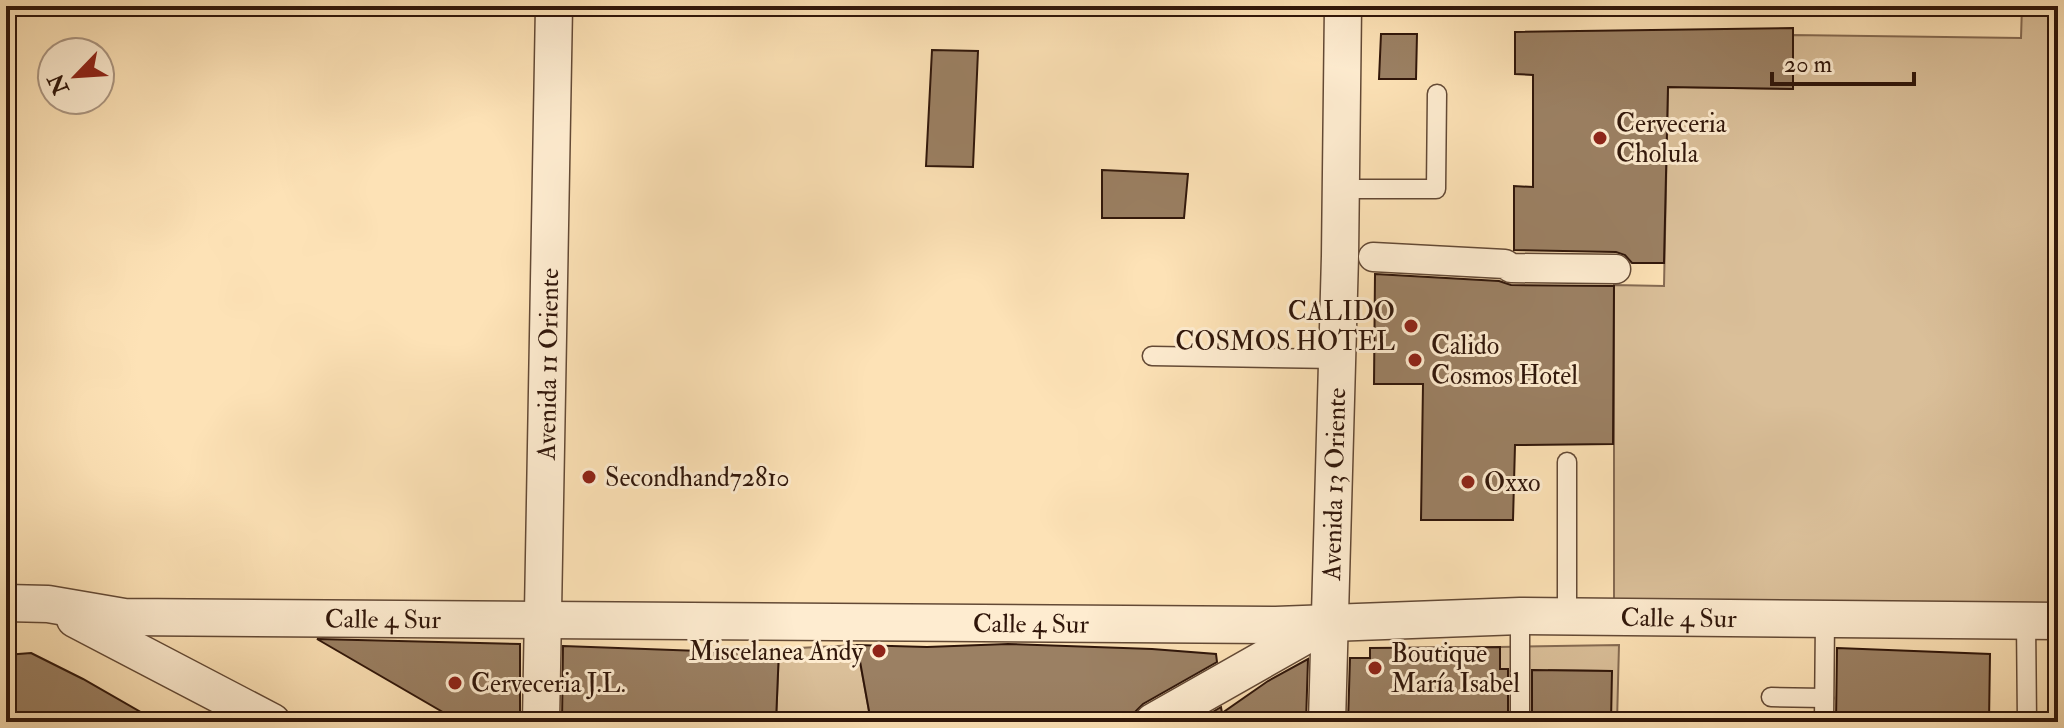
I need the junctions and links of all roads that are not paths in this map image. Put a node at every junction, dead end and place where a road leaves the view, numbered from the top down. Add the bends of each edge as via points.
1 (554, 6) edge
2 (1343, 6) edge
3 (1437, 94) dead end
4 (1339, 189) junction
5 (1373, 257) dead end
6 (1616, 269) dead end
7 (1152, 356) dead end
8 (1336, 359) junction
9 (1567, 462) dead end
10 (6, 581) edge
11 (6, 603) edge
12 (48, 604) junction
13 (1520, 616) junction
14 (1567, 616) junction
15 (1825, 619) junction
16 (544, 620) junction
17 (2042, 621) edge
18 (1329, 622) junction
19 (1771, 697) dead end
20 (1824, 698) junction
21 (272, 722) edge
22 (541, 722) edge
23 (1153, 722) edge
24 (1327, 722) edge
25 (1520, 722) edge
26 (1824, 722) edge
27 (2027, 722) edge

1 - 16 street, Avenida 11 Oriente
2 - 4 street, Avenida 13 Oriente
3 - 4 lane via 1436,189
4 - 8 street, Avenida 13 Oriente
5 - 6 street via 1511,268
7 - 8 lane
8 - 18 street, Avenida 13 Oriente
9 - 14 lane
10 - 12 street
11 - 12 street, Calle 4 Sur
12 - 16 street, Calle 4 Sur via 124,617
12 - 21 street
13 - 14 street, Calle 4 Sur
13 - 18 street, Calle 4 Sur
13 - 25 lane
14 - 15 street, Calle 4 Sur
15 - 17 street, Calle 4 Sur
15 - 20 lane
16 - 18 street, Calle 4 Sur
16 - 22 street, Avenida 11 Oriente
17 - 27 lane
18 - 23 street
18 - 24 street, Avenida 13 Oriente
19 - 20 lane
20 - 26 lane

